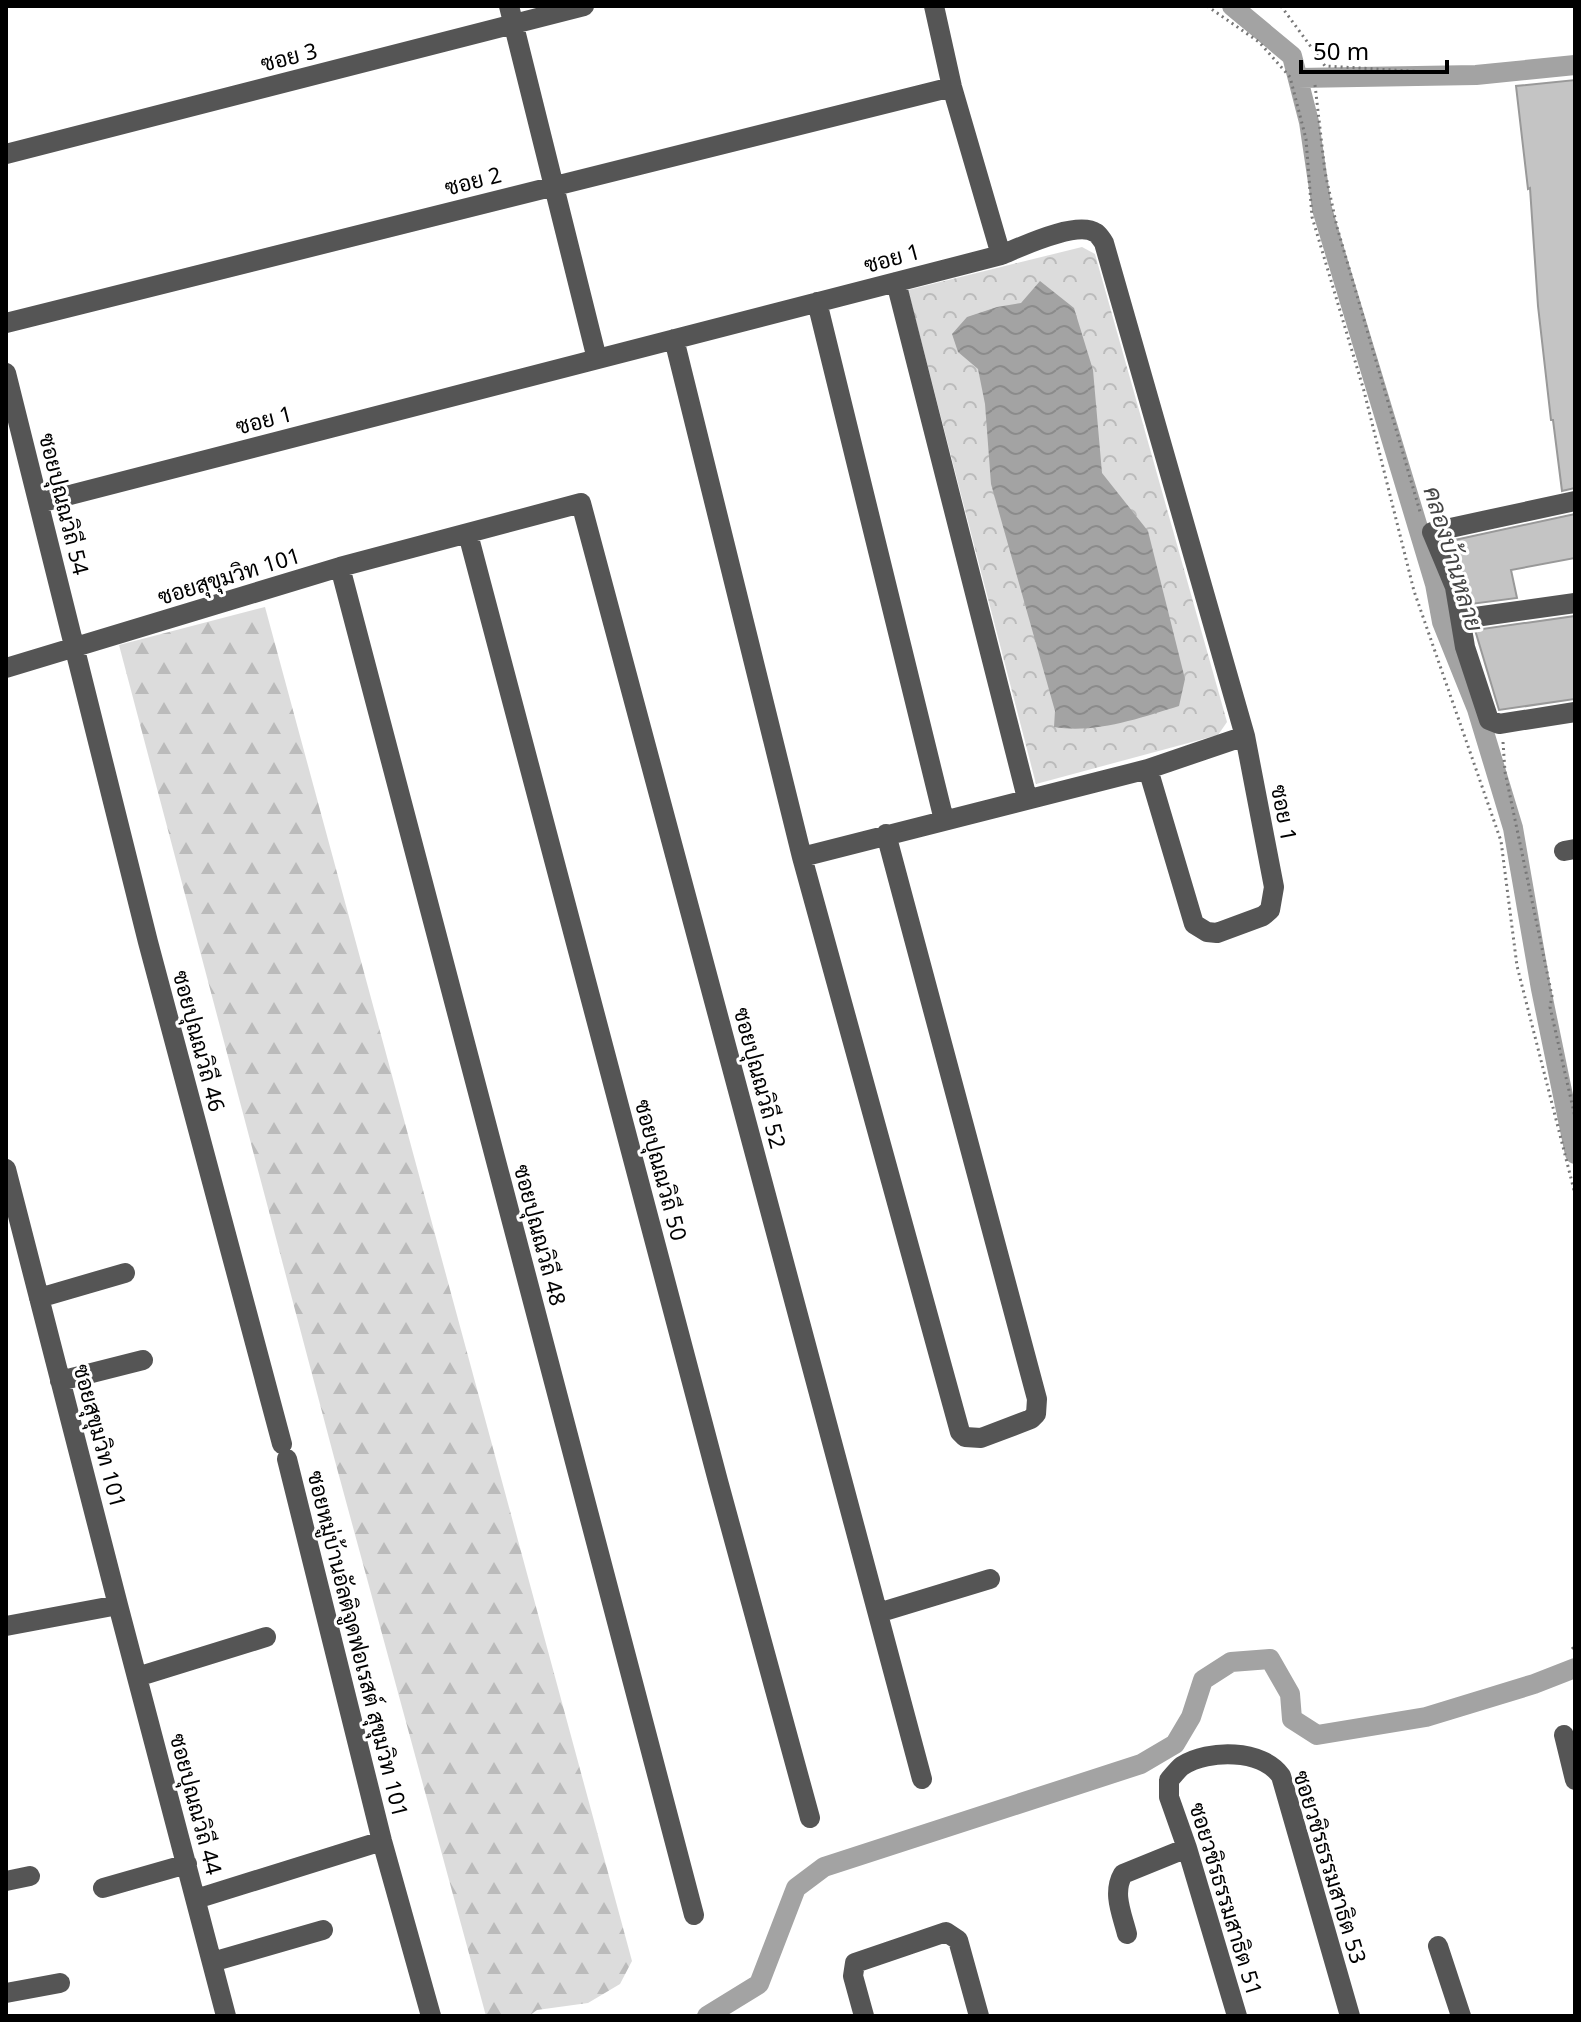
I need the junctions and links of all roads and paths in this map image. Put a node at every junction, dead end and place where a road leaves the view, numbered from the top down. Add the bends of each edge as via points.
1 (584, 6) edge
2 (934, 6) edge
3 (1207, 6) edge
4 (1281, 6) edge
5 (512, 15) edge
6 (1427, 72) dead end
7 (952, 87) junction
8 (6, 154) edge
9 (554, 186) junction
10 (1001, 255) junction
11 (896, 282) junction
12 (817, 302) junction
13 (6, 323) edge
14 (674, 339) junction
15 (597, 359) junction
16 (6, 373) edge
17 (1575, 501) edge
18 (39, 503) junction
19 (1407, 530) dead end
20 (1400, 533) junction
21 (468, 534) junction
22 (340, 567) junction
23 (1575, 603) edge
24 (1461, 619) junction
25 (76, 648) junction
26 (6, 668) edge
27 (1575, 712) edge
28 (1245, 736) junction
29 (1148, 769) junction
30 (1027, 798) junction
31 (944, 820) junction
32 (886, 834) junction
33 (802, 857) junction
34 (6, 1169) edge
35 (1575, 1194) edge
36 (125, 1273) dead end
37 (39, 1298) junction
38 (143, 1360) dead end
39 (60, 1381) junction
40 (285, 1452) joint
41 (990, 1579) dead end
42 (118, 1605) junction
43 (878, 1613) junction
44 (6, 1626) edge
45 (266, 1637) dead end
46 (137, 1677) junction
47 (1564, 1735) dead end
48 (922, 1779) dead end
49 (1575, 1780) edge
50 (1169, 1797) joint
51 (810, 1818) dead end
52 (382, 1841) junction
53 (1187, 1848) junction
54 (187, 1864) junction
55 (30, 1876) dead end
56 (6, 1881) edge
57 (103, 1888) dead end
58 (196, 1899) junction
59 (694, 1915) dead end
60 (323, 1930) dead end
61 (1127, 1934) dead end
62 (1438, 1946) dead end
63 (212, 1962) junction
64 (60, 1983) dead end
65 (6, 1993) edge
66 (226, 2016) edge
67 (431, 2016) edge
68 (864, 2016) edge
69 (979, 2016) edge
70 (1237, 2016) edge
71 (1350, 2016) edge
72 (1461, 2016) edge

1 - 5 street, ซอย 3
2 - 7 street
3 - 20 path via 1259,42 1290,77 1306,139 1312,217
4 - 6 path via 1325,66
5 - 8 street, ซอย 3
5 - 9 street
7 - 9 street, ซอย 2
7 - 10 street
9 - 13 street, ซอย 2
9 - 15 street
10 - 11 street, ซอย 1
10 - 28 street, ซอย 1 via 1070,230 1087,229 1104,243
11 - 12 street, ซอย 1
11 - 30 street
12 - 14 street, ซอย 1
12 - 31 street
14 - 15 street, ซอย 1
14 - 33 street
15 - 18 street, ซอย 1
16 - 18 street, ซอยปุณณวิถี 54
17 - 24 street via 1432,532 1455,587
18 - 25 street, ซอยปุณณวิถี 54
19 - 20 path
20 - 35 path via 1414,591 1501,841 1517,966
21 - 22 street, ซอยสุขุมวิท 101
21 - 43 street, ซอยปุณณวิถี 52 via 581,503
21 - 51 street, ซอยปุณณวิถี 50
22 - 25 street, ซอยสุขุมวิท 101
22 - 59 street, ซอยปุณณวิถี 48
23 - 24 street
24 - 27 street via 1489,720 1499,724
25 - 26 street, ซอยสุขุมวิท 101
25 - 40 street, ซอยปุณณวิถี 46 via 148,942
28 - 29 street
28 - 29 street, ซอย 1 via 1274,887 1270,910 1263,916 1217,933 1194,924
29 - 30 street
30 - 31 street
31 - 32 street
32 - 33 street
32 - 33 street via 1037,1399 1031,1419 981,1438 960,1432
34 - 37 street, ซอยสุขุมวิท 101
36 - 37 street
37 - 39 street, ซอยสุขุมวิท 101
38 - 39 street
39 - 42 street, ซอยสุขุมวิท 101
40 - 52 street, ซอยหมู่บ้านอัลติจูดฟอเรสต์ สุขุมวิท 101
41 - 43 street
42 - 44 street
42 - 46 street, ซอยปุณณวิถี 44
43 - 48 street, ซอยปุณณวิถี 52
45 - 46 street
46 - 54 street, ซอยปุณณวิถี 44
47 - 49 street
50 - 53 street, ซอยวชิรธรรมสาธิต 51
50 - 71 street, ซอยวชิรธรรมสาธิต 53 via 1169,1780 1182,1766 1205,1758 1258,1757 1274,1767 1281,1776
52 - 58 street, ซอยหมู่บ้านอัลติจูดฟอเรสต์ สุขุมวิท 101
52 - 67 street, ซอยหมู่บ้านอัลติจูดฟอเรสต์ สุขุมวิท 101
53 - 61 street via 1123,1874 1117,1895
53 - 70 street, ซอยวชิรธรรมสาธิต 51
54 - 57 street
54 - 58 street, ซอยปุณณวิถี 44
55 - 56 street
58 - 63 street, ซอยปุณณวิถี 44
60 - 63 street
62 - 72 street
63 - 66 street, ซอยปุณณวิถี 44
64 - 65 street
68 - 69 street via 853,1976 855,1963 946,1932 956,1936

